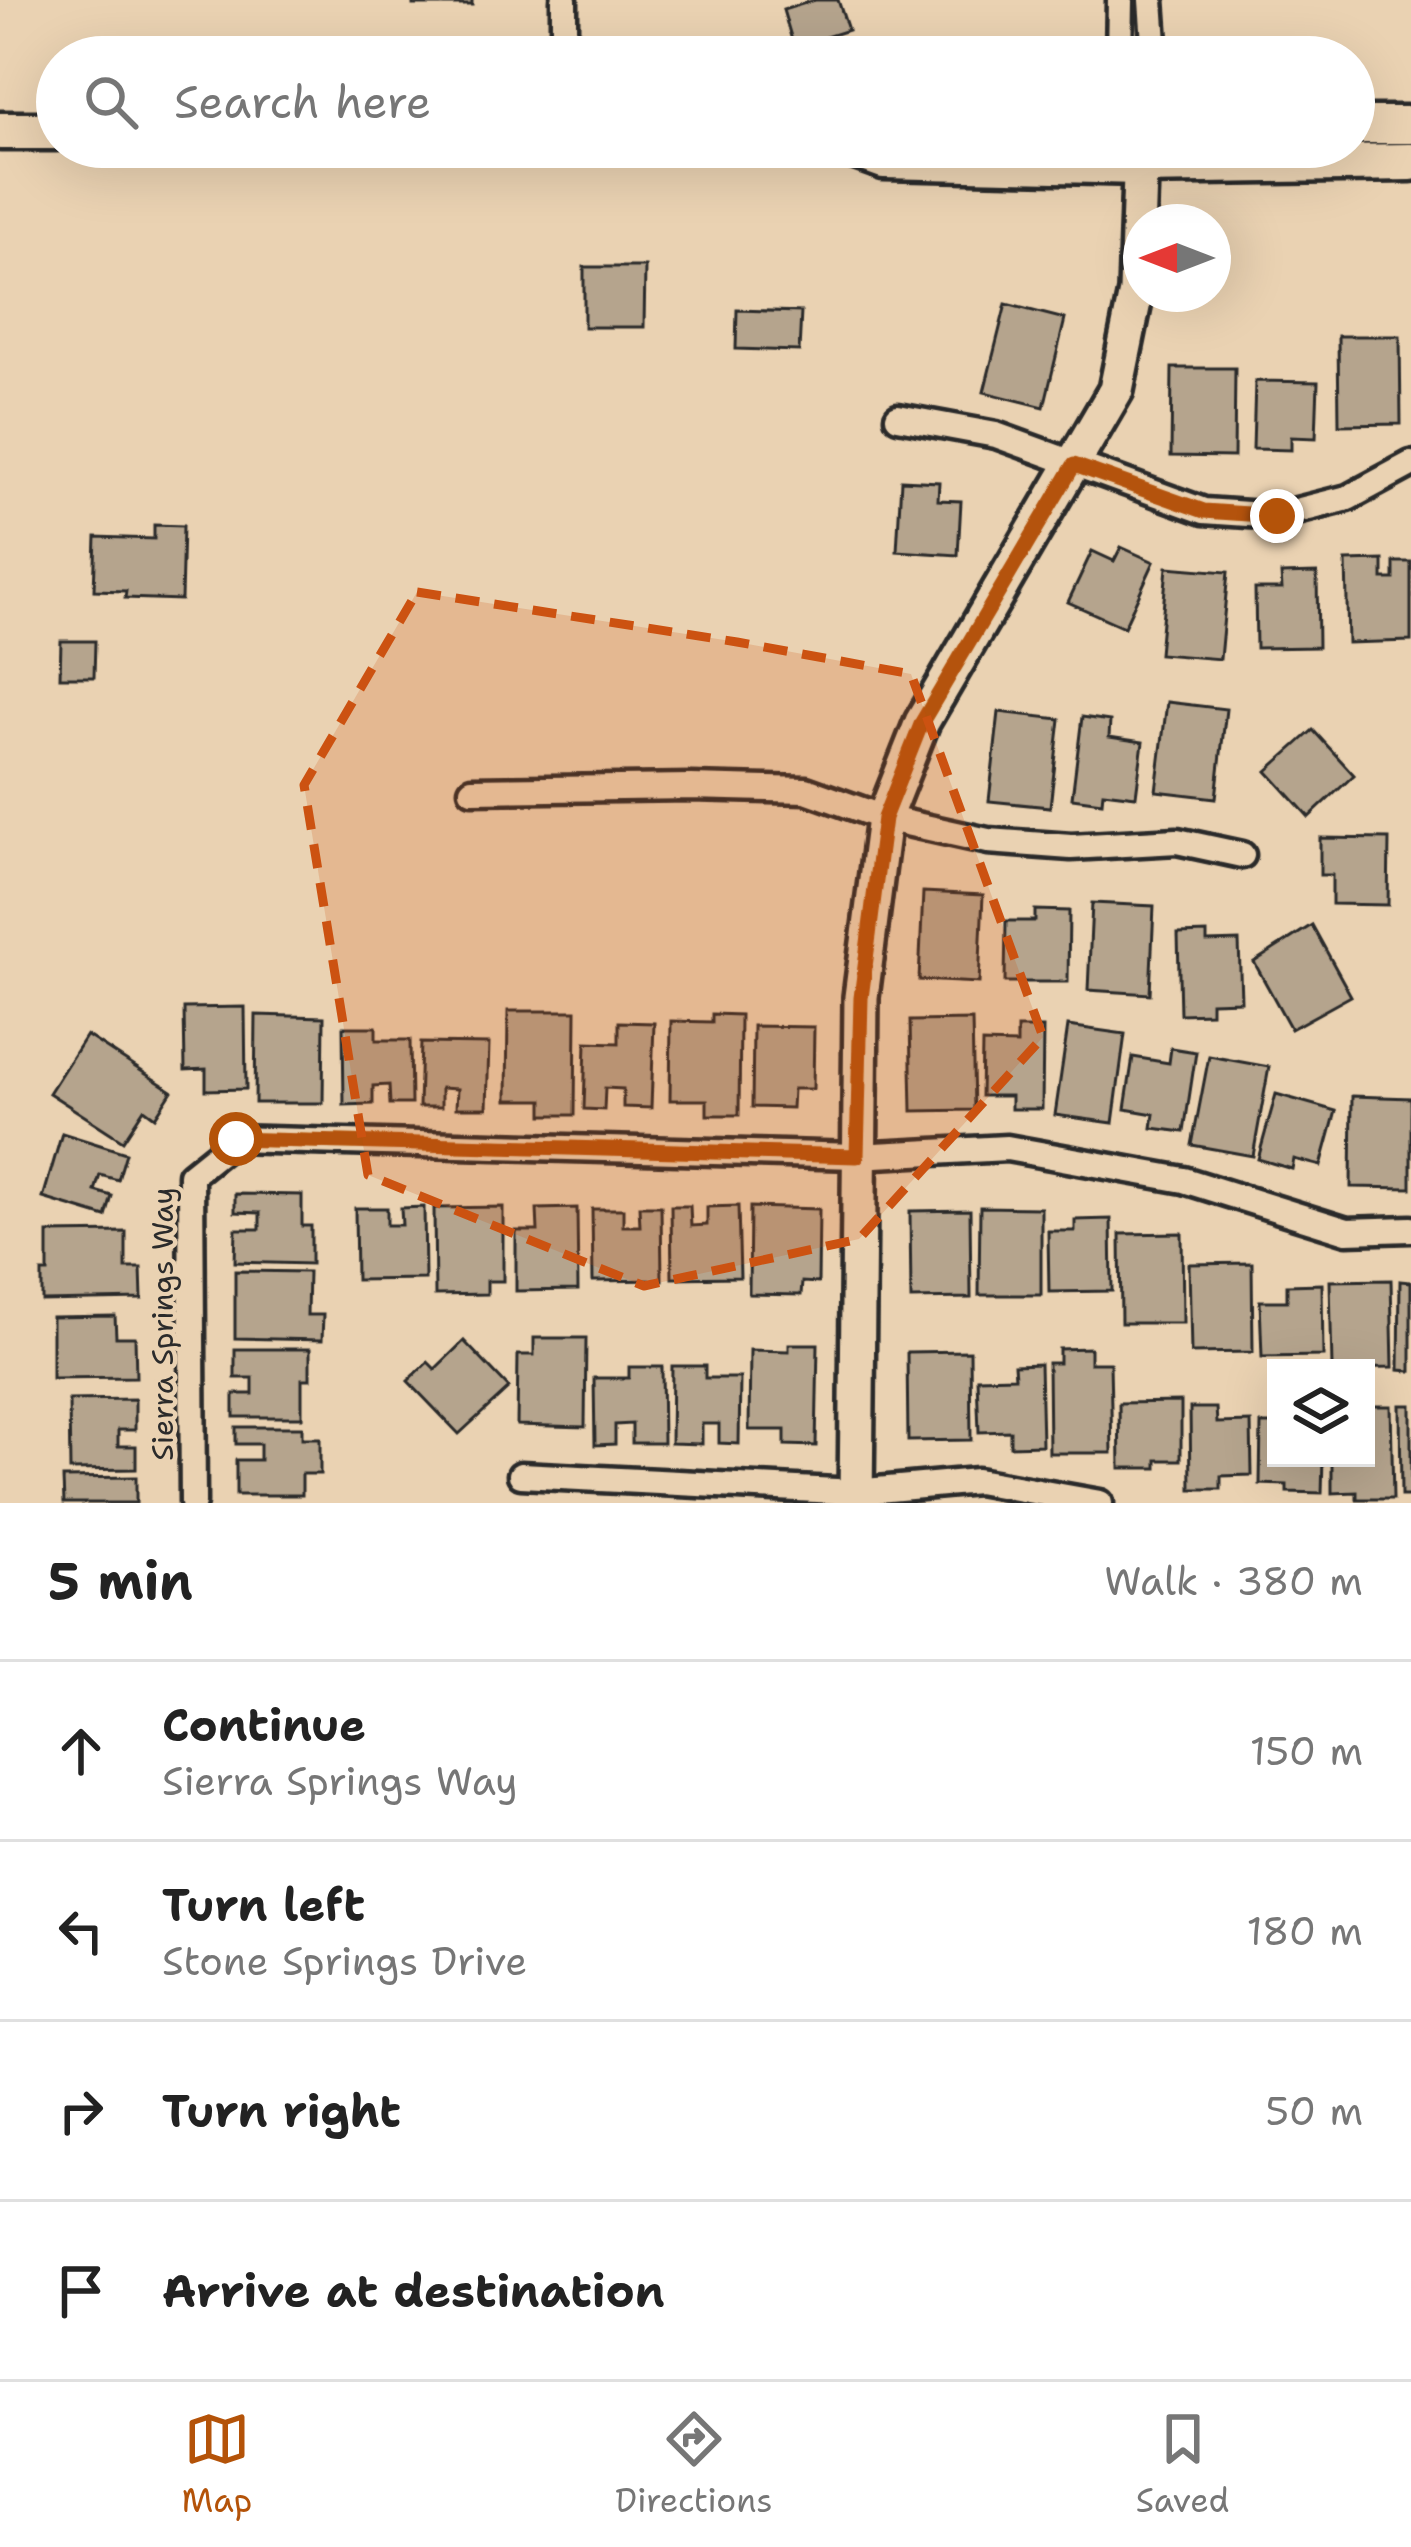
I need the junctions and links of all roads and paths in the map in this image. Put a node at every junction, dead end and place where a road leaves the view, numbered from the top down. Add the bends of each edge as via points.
1 (564, 0) edge
2 (1120, 0) edge
3 (1151, 0) edge
4 (564, 36) edge
5 (1119, 36) edge
6 (1154, 36) edge
7 (1375, 125) edge
8 (1411, 125) edge
9 (0, 131) edge
10 (36, 131) edge
11 (1375, 162) edge
12 (1411, 163) edge
13 (1140, 168) edge
14 (898, 417) dead end
15 (1411, 464) edge
16 (1074, 465) junction
17 (472, 790) dead end
18 (884, 818) junction
19 (1242, 855) dead end
20 (857, 1156) junction
21 (1411, 1229) edge
22 (521, 1475) dead end
23 (856, 1498) edge
24 (193, 1503) edge
25 (1100, 1503) edge

1 - 4 street
2 - 5 street
3 - 6 street
7 - 8 main road
9 - 10 main road
11 - 12 main road
13 - 16 street via 1136,292 1116,390
14 - 16 street via 996,435
15 - 16 street via 1348,498 1277,516 1204,511
16 - 18 street via 922,722
17 - 18 street via 806,790
18 - 19 street via 988,841 1177,841
18 - 20 street via 861,998
20 - 21 street via 1007,1148 1184,1180 1347,1231
20 - 23 street
20 - 24 street, Sierra Springs Way via 236,1139 191,1175
22 - 23 street
23 - 25 street via 977,1480

